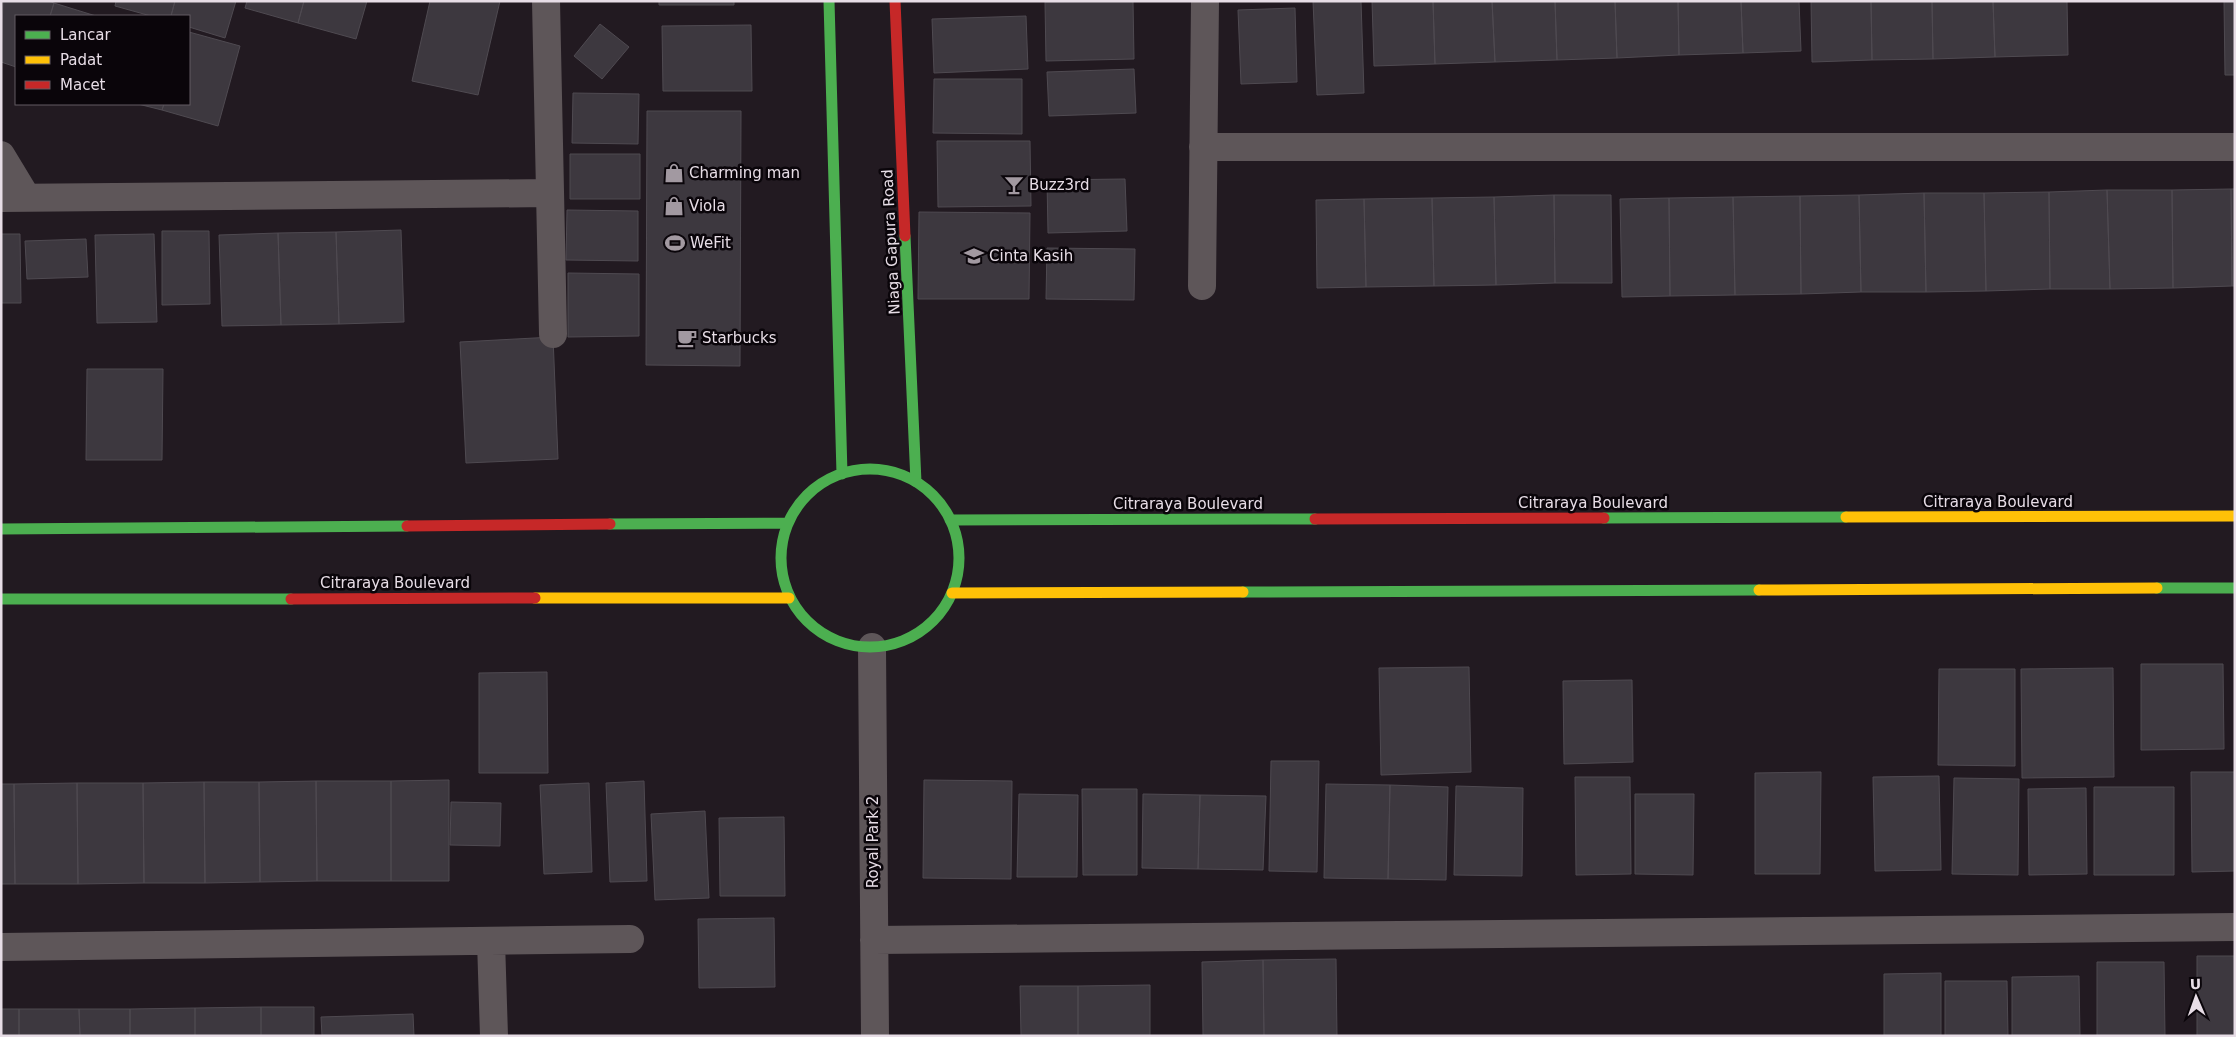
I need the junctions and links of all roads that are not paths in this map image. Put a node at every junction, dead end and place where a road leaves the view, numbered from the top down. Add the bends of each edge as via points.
1 (546, 1) edge
2 (829, 1) edge
3 (895, 1) edge
4 (1205, 1) edge
5 (1204, 147) junction
6 (2235, 147) edge
7 (1, 155) edge
8 (550, 193) junction
9 (14, 198) edge
10 (1202, 286) dead end
11 (553, 334) dead end
12 (842, 474) junction
13 (916, 482) junction
14 (2235, 516) edge
15 (950, 520) junction
16 (787, 524) junction
17 (1, 529) edge
18 (2235, 588) edge
19 (952, 593) junction
20 (789, 598) junction
21 (1, 599) edge
22 (872, 647) junction
23 (2235, 927) edge
24 (630, 939) dead end
25 (874, 940) junction
26 (491, 941) junction
27 (1, 947) edge
28 (494, 1036) edge
29 (875, 1036) edge

1 - 8 street
2 - 12 main road
3 - 13 main road, Niaga Gapura Road
4 - 5 street
5 - 6 street
5 - 10 street
7 - 9 street
8 - 9 street
8 - 11 street
12 - 13 main road via 867,470 893,473
12 - 16 main road via 819,485 800,502
13 - 15 main road via 936,498
14 - 15 main road, Citraraya Boulevard
15 - 19 main road via 958,543 959,569
16 - 17 main road
16 - 20 main road via 781,548 782,574
18 - 19 main road
19 - 22 main road via 939,615 920,632 897,643
20 - 21 main road, Citraraya Boulevard
20 - 22 main road via 823,635 846,645
22 - 25 street, Royal Park 2
23 - 25 street
24 - 26 street
25 - 29 street, Royal Park 2
26 - 27 street
26 - 28 street

